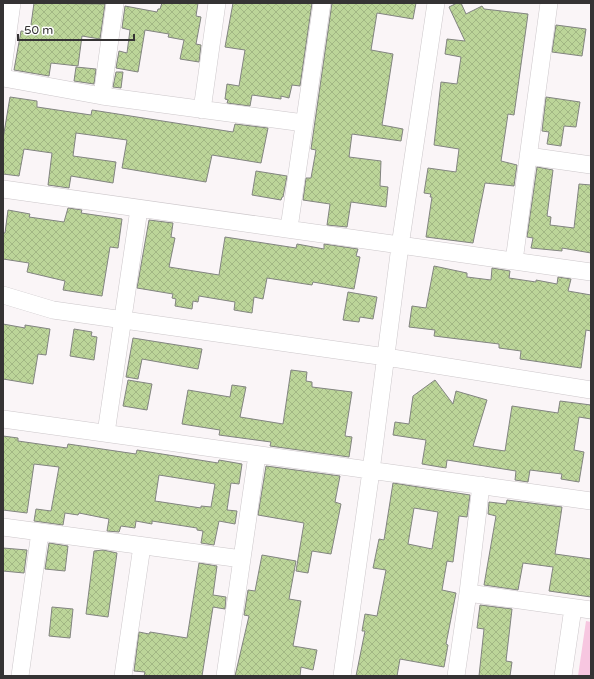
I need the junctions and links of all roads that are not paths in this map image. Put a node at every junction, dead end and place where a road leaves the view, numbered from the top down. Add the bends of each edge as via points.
1 (12, 3) edge
2 (115, 3) edge
3 (217, 3) edge
4 (322, 3) edge
5 (436, 3) edge
6 (549, 3) edge
7 (3, 68) edge
8 (3, 78) edge
9 (102, 96) junction
10 (202, 110) junction
11 (304, 123) junction
12 (528, 156) junction
13 (591, 165) edge
14 (3, 189) edge
15 (139, 209) junction
16 (289, 228) junction
17 (400, 246) junction
18 (514, 261) junction
19 (591, 272) edge
20 (3, 295) edge
21 (123, 321) junction
22 (386, 357) junction
23 (591, 390) edge
24 (3, 419) edge
25 (106, 433) junction
26 (257, 455) junction
27 (371, 471) junction
28 (480, 486) junction
29 (591, 501) edge
30 (3, 527) edge
31 (40, 532) junction
32 (142, 546) junction
33 (242, 559) junction
34 (468, 594) junction
35 (573, 608) junction
36 (591, 610) edge
37 (20, 676) edge
38 (123, 676) edge
39 (225, 676) edge
40 (342, 676) edge
41 (456, 676) edge
42 (563, 676) edge

1 - 7 street
2 - 9 street
3 - 10 street
4 - 11 street
5 - 17 street
6 - 12 street
8 - 9 street
9 - 10 street
10 - 11 street
11 - 16 street
12 - 13 street
12 - 18 street
14 - 15 street
15 - 16 street
15 - 21 street
16 - 17 street
17 - 18 street
17 - 22 street
18 - 19 street
20 - 21 street via 53,310
21 - 22 street
21 - 25 street
22 - 23 street
22 - 27 street
24 - 25 street
25 - 26 street
26 - 27 street
26 - 33 street
27 - 28 street
27 - 40 street
28 - 29 street
28 - 34 street
30 - 31 street
31 - 32 street
31 - 37 street
32 - 33 street
32 - 38 street
33 - 39 street
34 - 35 street
34 - 41 street
35 - 36 street
35 - 42 street

